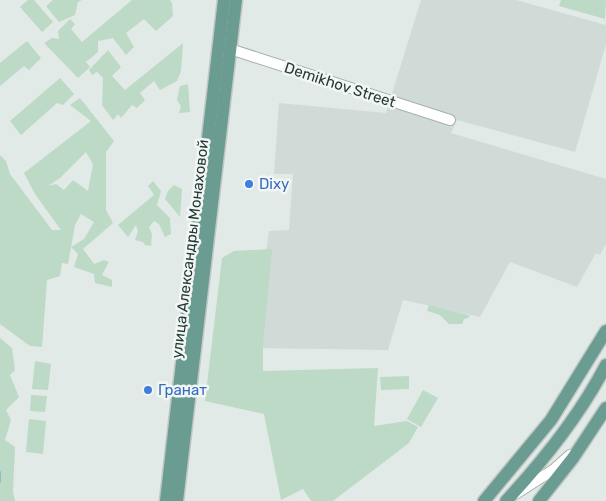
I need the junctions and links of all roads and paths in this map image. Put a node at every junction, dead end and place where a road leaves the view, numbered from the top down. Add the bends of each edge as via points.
1 (224, 0) edge
2 (236, 0) edge
3 (230, 50) junction
4 (450, 120) dead end
5 (606, 331) edge
6 (606, 366) edge
7 (606, 408) edge
8 (587, 438) junction
9 (507, 500) edge
10 (166, 501) edge
11 (177, 501) edge
12 (484, 501) edge
13 (539, 501) edge

1 - 10 main road, улица Александры Монаховой
2 - 3 main road, улица Александры Монаховой
3 - 4 street, Demikhov Street
3 - 11 main road, улица Александры Монаховой
5 - 12 main road via 552,420
6 - 9 main road via 566,428
7 - 8 main road
8 - 9 street via 553,470
8 - 13 main road

